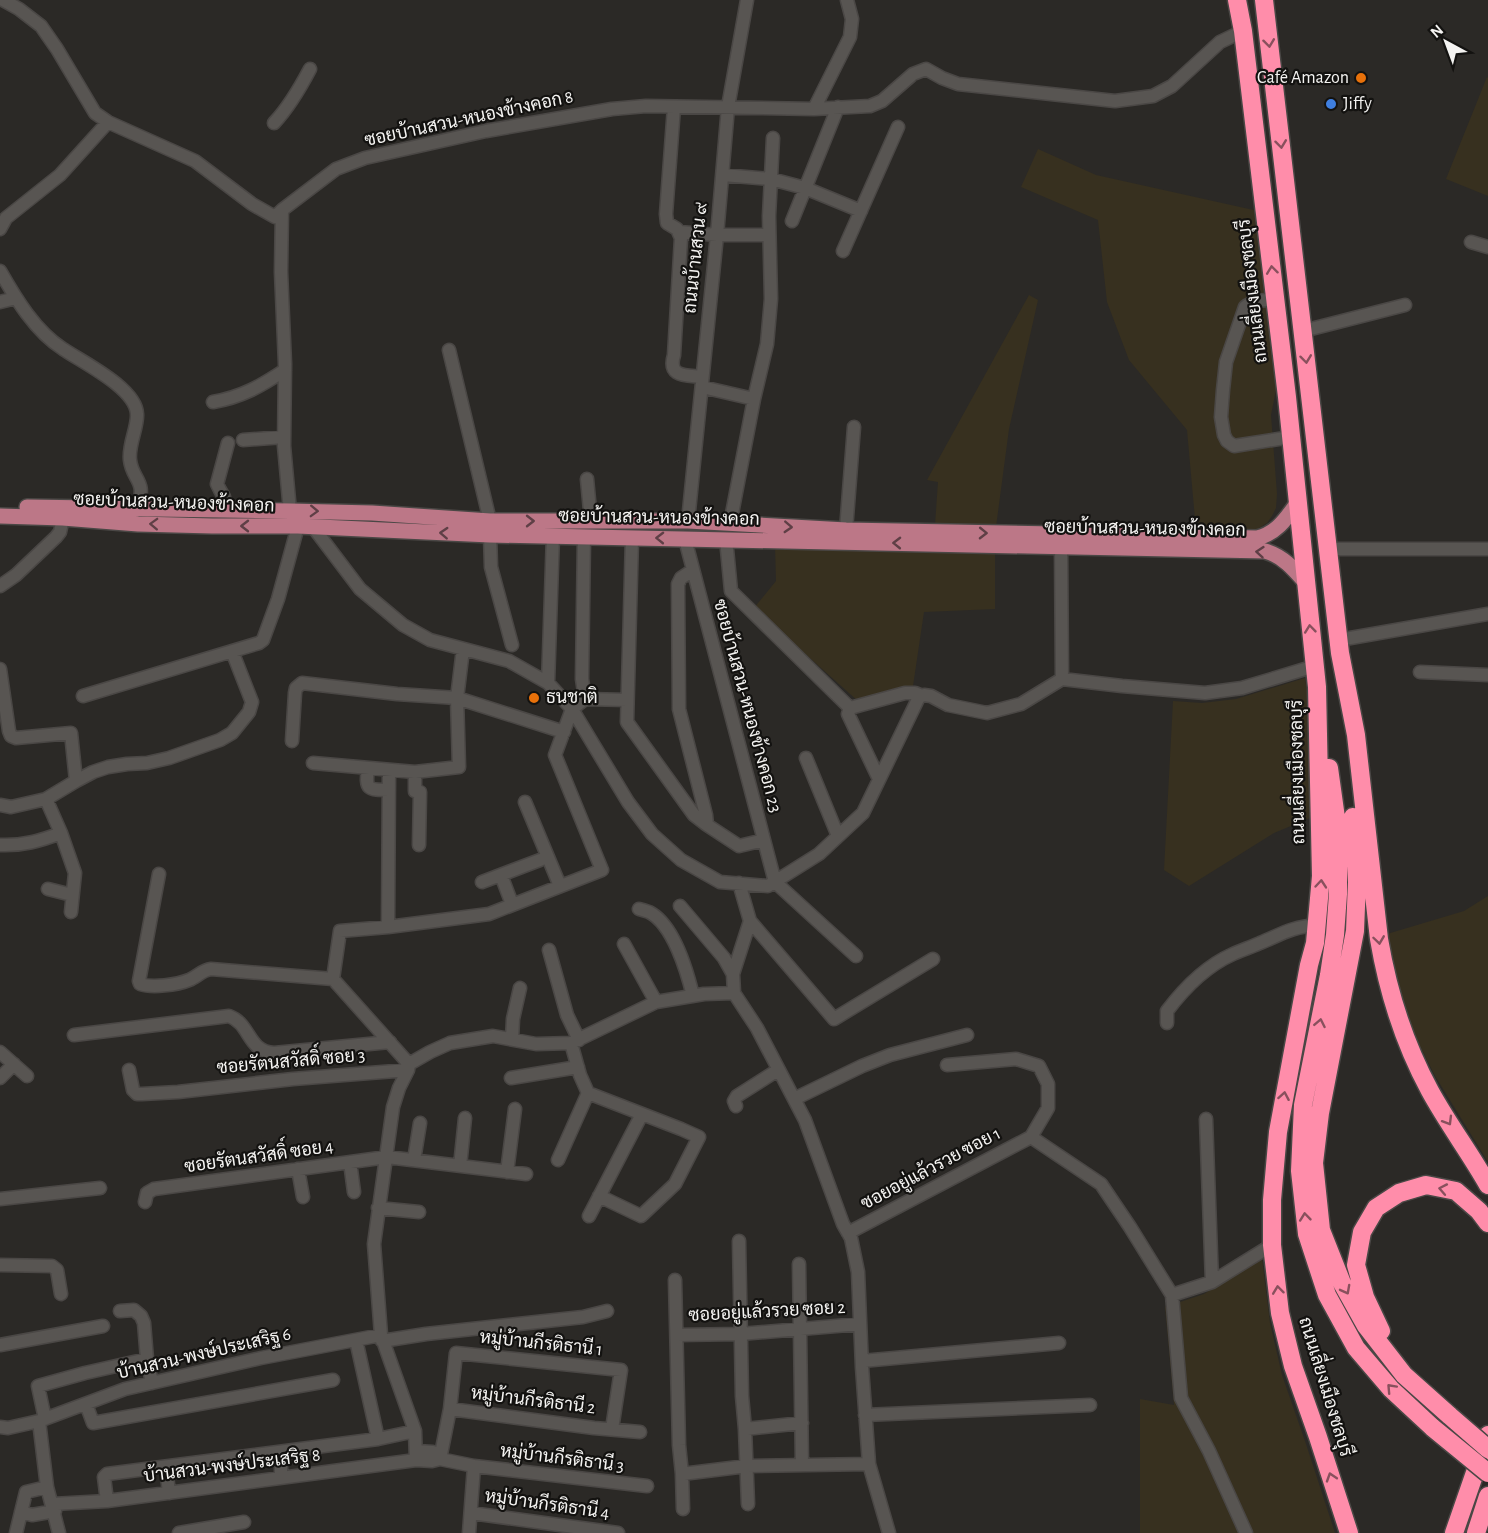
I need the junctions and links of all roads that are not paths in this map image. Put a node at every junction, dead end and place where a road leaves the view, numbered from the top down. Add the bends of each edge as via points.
1 (3, 0) edge
2 (747, 0) edge
3 (847, 0) edge
4 (1237, 0) edge
5 (1264, 0) edge
6 (1243, 31) junction
7 (310, 69) dead end
8 (674, 107) junction
9 (838, 107) junction
10 (728, 108) junction
11 (814, 109) junction
12 (108, 122) junction
13 (274, 123) dead end
14 (898, 127) dead end
15 (773, 138) dead end
16 (723, 175) junction
17 (771, 180) junction
18 (805, 188) junction
19 (282, 210) junction
20 (861, 211) junction
21 (792, 221) dead end
22 (0, 229) edge
23 (679, 232) junction
24 (717, 235) junction
25 (769, 235) junction
26 (1471, 242) dead end
27 (1488, 247) edge
28 (843, 251) dead end
29 (0, 271) edge
30 (16, 298) junction
31 (1275, 300) junction
32 (0, 302) edge
33 (1405, 305) dead end
34 (1303, 332) junction
35 (449, 350) dead end
36 (285, 370) junction
37 (702, 382) junction
38 (754, 399) junction
39 (213, 402) dead end
40 (854, 427) dead end
41 (1291, 436) junction
42 (284, 437) junction
43 (243, 440) dead end
44 (228, 443) dead end
45 (587, 479) dead end
46 (1298, 502) junction
47 (0, 506) edge
48 (137, 507) junction
49 (219, 510) junction
50 (290, 511) junction
51 (0, 516) edge
52 (63, 518) junction
53 (591, 521) junction
54 (688, 521) junction
55 (730, 524) junction
56 (212, 526) junction
57 (305, 527) junction
58 (490, 528) junction
59 (846, 530) junction
60 (553, 535) junction
61 (584, 537) junction
62 (632, 537) junction
63 (685, 539) junction
64 (726, 539) junction
65 (1061, 546) junction
66 (1328, 549) junction
67 (1488, 549) edge
68 (693, 570) junction
69 (1306, 583) junction
70 (0, 586) edge
71 (1488, 614) edge
72 (512, 645) dead end
73 (1340, 647) junction
74 (464, 649) junction
75 (232, 651) junction
76 (1315, 666) junction
77 (0, 669) edge
78 (1420, 672) dead end
79 (1488, 675) edge
80 (1062, 679) junction
81 (548, 683) junction
82 (1317, 687) junction
83 (83, 696) dead end
84 (458, 698) junction
85 (585, 699) junction
86 (919, 699) junction
87 (627, 700) junction
88 (850, 708) junction
89 (572, 709) junction
90 (564, 732) junction
91 (292, 741) dead end
92 (806, 758) dead end
93 (314, 763) dead end
94 (368, 768) junction
95 (389, 770) junction
96 (415, 772) junction
97 (879, 779) junction
98 (76, 781) junction
99 (389, 790) junction
100 (46, 799) junction
101 (525, 802) dead end
102 (0, 805) edge
103 (707, 825) junction
104 (61, 833) junction
105 (838, 836) junction
106 (764, 840) junction
107 (0, 845) edge
108 (419, 845) dead end
109 (540, 860) dead end
110 (159, 874) dead end
111 (501, 875) junction
112 (482, 882) dead end
113 (775, 882) junction
114 (739, 883) junction
115 (560, 886) junction
116 (48, 889) dead end
117 (72, 895) junction
118 (512, 904) junction
119 (680, 906) dead end
120 (639, 909) dead end
121 (71, 912) dead end
122 (750, 921) junction
123 (1317, 925) junction
124 (388, 927) junction
125 (624, 944) dead end
126 (549, 950) dead end
127 (856, 956) dead end
128 (933, 959) dead end
129 (733, 974) junction
130 (333, 979) junction
131 (520, 988) dead end
132 (734, 993) junction
133 (693, 996) junction
134 (656, 1002) junction
135 (1167, 1023) dead end
136 (74, 1035) dead end
137 (967, 1035) dead end
138 (512, 1039) junction
139 (575, 1041) junction
140 (390, 1042) junction
141 (0, 1052) edge
142 (14, 1064) junction
143 (947, 1065) dead end
144 (409, 1067) junction
145 (578, 1067) junction
146 (129, 1070) dead end
147 (778, 1070) junction
148 (27, 1076) dead end
149 (0, 1078) edge
150 (511, 1078) dead end
151 (588, 1093) junction
152 (794, 1100) junction
153 (736, 1106) dead end
154 (515, 1109) dead end
155 (642, 1114) junction
156 (465, 1118) dead end
157 (1206, 1119) dead end
158 (420, 1123) dead end
159 (1031, 1137) junction
160 (387, 1157) junction
161 (414, 1160) junction
162 (558, 1160) dead end
163 (350, 1162) junction
164 (460, 1166) junction
165 (298, 1169) junction
166 (507, 1172) junction
167 (526, 1174) dead end
168 (1488, 1185) edge
169 (99, 1188) dead end
170 (354, 1192) dead end
171 (599, 1196) junction
172 (303, 1197) dead end
173 (0, 1199) edge
174 (145, 1202) dead end
175 (378, 1208) junction
176 (419, 1212) dead end
177 (589, 1216) dead end
178 (1488, 1223) edge
179 (848, 1233) junction
180 (739, 1241) dead end
181 (1272, 1245) junction
182 (799, 1264) dead end
183 (0, 1265) edge
184 (675, 1280) dead end
185 (1212, 1282) junction
186 (61, 1294) dead end
187 (1172, 1295) junction
188 (120, 1311) dead end
189 (607, 1311) dead end
190 (860, 1324) junction
191 (103, 1326) dead end
192 (801, 1329) junction
193 (740, 1334) junction
194 (677, 1335) junction
195 (382, 1338) junction
196 (357, 1340) junction
197 (1059, 1343) dead end
198 (0, 1345) edge
199 (147, 1359) junction
200 (862, 1361) junction
201 (1404, 1375) junction
202 (333, 1380) dead end
203 (152, 1383) junction
204 (86, 1404) junction
205 (1090, 1405) dead end
206 (450, 1409) junction
207 (865, 1415) junction
208 (42, 1420) junction
209 (802, 1423) junction
210 (0, 1427) edge
211 (612, 1429) junction
212 (746, 1429) junction
213 (415, 1431) junction
214 (640, 1432) dead end
215 (1488, 1435) edge
216 (378, 1439) junction
217 (1488, 1449) edge
218 (281, 1452) junction
219 (416, 1456) junction
220 (440, 1459) junction
221 (869, 1464) junction
222 (802, 1465) junction
223 (747, 1466) junction
224 (166, 1467) junction
225 (474, 1467) junction
226 (1488, 1473) edge
227 (682, 1474) junction
228 (281, 1478) junction
229 (647, 1486) dead end
230 (47, 1487) junction
231 (169, 1493) junction
232 (1488, 1496) edge
233 (107, 1501) junction
234 (747, 1504) dead end
235 (54, 1508) junction
236 (683, 1509) dead end
237 (21, 1512) junction
238 (471, 1513) junction
239 (244, 1522) dead end
240 (16, 1533) edge
241 (59, 1533) edge
242 (179, 1533) edge
243 (469, 1533) edge
244 (618, 1533) edge
245 (889, 1533) edge
246 (1246, 1533) edge
247 (1349, 1533) edge
248 (1454, 1533) edge
249 (1476, 1533) edge

1 - 12 street via 41,26 95,113
2 - 10 street, ถนนบ้านสวน ๙
3 - 11 street via 852,19 850,37
4 - 6 highway, ถนนเลี่ยงเมืองชลบุรี
5 -> 34 highway
6 - 9 street, ซอยบ้านสวน-หนองข้างคอก 8 via 1220,42 1172,86 1153,96 1115,102 958,84 926,69 913,74 882,101 870,106
31 -> 6 highway, ถนนเลี่ยงเมืองชลบุรี
7 - 13 street via 285,112
8 - 10 street, ซอยบ้านสวน-หนองข้างคอก 8
8 - 19 street, ซอยบ้านสวน-หนองข้างคอก 8 via 612,109 365,158 336,169
8 - 23 street via 666,214 667,223
9 - 11 street, ซอยบ้านสวน-หนองข้างคอก 8
9 - 18 street
10 - 11 street, ซอยบ้านสวน-หนองข้างคอก 8
10 - 16 street, ถนนบ้านสวน ๙
12 - 19 street via 195,161 275,217
12 - 22 street via 60,176 6,218
14 - 20 street
15 - 17 street
16 - 17 street
16 - 24 street, ถนนบ้านสวน ๙
17 - 18 street
17 - 25 street
18 - 20 street
18 - 21 street
19 - 36 street
20 - 28 street
23 - 24 street
23 - 37 street via 672,363 679,374
24 - 25 street
24 - 37 street, ถนนบ้านสวน ๙
25 - 38 street via 771,299
26 - 27 street
29 - 30 street
30 - 32 street
30 - 48 street via 46,336 118,384 134,403 137,414 130,460 140,483
31 - 41 highway, ถนนเลี่ยงเมืองชลบุรี
31 - 41 street via 1245,307 1226,362 1221,417 1224,435 1234,446
33 - 34 street
34 -> 66 highway
35 - 58 street
36 - 39 street via 243,394
36 - 42 street
37 - 38 street
37 - 54 street, ถนนบ้านสวน ๙
38 - 55 street
40 - 59 street
41 - 46 highway, ถนนเลี่ยงเมืองชลบุรี
42 - 43 street
42 - 50 street
44 - 49 street via 217,484 224,497
45 - 53 street
59 -> 46 main road, ซอยบ้านสวน-หนองข้างคอก via 1257,538 1267,536 1282,524
46 - 69 highway, ถนนเลี่ยงเมืองชลบุรี
47 - 48 main road, ซอยบ้านสวน-หนองข้างคอก
48 - 49 main road, ซอยบ้านสวน-หนองข้างคอก
49 - 50 main road, ซอยบ้านสวน-หนองข้างคอก
49 - 56 main road
50 -> 58 main road, ซอยบ้านสวน-หนองข้างคอก via 372,513
51 - 52 main road, ซอยบ้านสวน-หนองข้างคอก
56 -> 52 main road, ซอยบ้านสวน-หนองข้างคอก
52 - 70 street via 56,537
53 - 54 main road, ซอยบ้านสวน-หนองข้างคอก
58 -> 53 main road, ซอยบ้านสวน-หนองข้างคอก
54 - 55 main road, ซอยบ้านสวน-หนองข้างคอก
54 - 63 main road
55 -> 59 main road, ซอยบ้านสวน-หนองข้างคอก
57 -> 56 main road, ซอยบ้านสวน-หนองข้างคอก
58 -> 57 main road, ซอยบ้านสวน-หนองข้างคอก
57 - 74 street via 360,589 403,625 429,640
57 - 75 street via 265,637 259,643
58 - 60 main road, ซอยบ้านสวน-หนองข้างคอก
58 - 72 street via 491,567
60 - 61 main road, ซอยบ้านสวน-หนองข้างคอก
60 - 81 street
61 - 62 main road, ซอยบ้านสวน-หนองข้างคอก
61 - 85 street
63 -> 62 main road, ซอยบ้านสวน-หนองข้างคอก
62 - 87 street
63 - 64 main road, ซอยบ้านสวน-หนองข้างคอก
63 - 68 street, ซอยบ้านสวน-หนองข้างคอก 23
65 -> 64 main road, ซอยบ้านสวน-หนองข้างคอก
64 - 88 street via 731,591
69 -> 65 main road, ซอยบ้านสวน-หนองข้างคอก via 1291,566 1265,551
65 - 80 street
66 - 67 street
66 - 73 highway
68 - 103 street via 678,584 679,709
68 - 106 street, ซอยบ้านสวน-หนองข้างคอก 23
76 -> 69 highway, ถนนเลี่ยงเมืองชลบุรี
71 - 73 street
73 -> 168 highway via 1356,735 1384,970 1412,1055
73 -> 201 highway via 1357,872 1355,931 1314,1163 1321,1230 1342,1283 1365,1326
74 - 81 street via 509,661
74 - 84 street
75 - 83 street
75 - 98 street via 252,702 246,717 228,736 169,758 108,767
76 - 80 street via 1242,688 1205,693
76 - 82 highway, ถนนเลี่ยงเมืองชลบุรี
77 - 98 street via 11,736 71,733
78 - 79 street
80 - 86 street via 1021,704 987,713 948,705 924,694
81 - 89 street
123 -> 82 highway, ถนนเลี่ยงเมืองชลบุรี via 1321,876
226 -> 82 highway, bridge via 1391,1389 1356,1348 1327,1295 1307,1234 1300,1171 1304,1105 1329,975 1338,894 1336,818
84 - 90 street
84 - 91 street via 302,683 295,693
84 - 96 street via 459,767
85 - 87 street
85 - 89 street
86 - 88 street via 915,693 904,693
86 - 97 street
87 - 103 street via 627,722 693,815
88 - 97 street via 849,714
89 - 90 street
89 - 114 street via 652,834 681,860 720,882
90 - 115 street via 555,755 602,870
92 - 105 street
93 - 94 street
94 - 95 street
94 - 99 street via 367,786 372,790
95 - 96 street
95 - 99 street
96 - 108 street via 415,791 420,792
97 - 105 street via 863,813
98 - 100 street
99 - 124 street
100 - 102 street via 11,807
100 - 104 street
101 - 115 street
103 - 106 street via 739,846
104 - 107 street via 40,841
104 - 117 street via 75,873
105 - 113 street via 819,854
106 - 113 street, ซอยบ้านสวน-หนองข้างคอก 23
109 - 111 street
110 - 130 street via 140,984 183,982 211,969
111 - 112 street
111 - 118 street
113 - 114 street via 768,886
113 - 127 street
114 - 122 street
115 - 118 street
116 - 117 street
117 - 121 street
118 - 124 street via 489,914
119 - 129 street
120 - 133 street via 650,912 669,933 686,969
122 - 128 street via 834,1019
122 - 129 street
123 - 135 street via 1282,933 1205,970 1167,1011
181 -> 123 highway, ถนนเลี่ยงเมืองชลบุรี via 1278,1132
124 - 130 street via 340,931
125 - 134 street
126 - 139 street
129 - 132 street
130 - 140 street
131 - 138 street
132 - 133 street
132 - 147 street
133 - 134 street
134 - 139 street
136 - 140 street via 229,1016 266,1052
137 - 152 street via 890,1055
138 - 139 street via 536,1044
138 - 144 street via 493,1036 450,1043
139 - 145 street
140 - 144 street
141 - 142 street
142 - 148 street
142 - 149 street
143 - 159 street via 1016,1059 1040,1066 1048,1084 1048,1108
144 - 146 street, ซอยรัตนสวัสดิ์ ซอย 3 via 137,1094
144 - 160 street via 393,1107
145 - 150 street
145 - 151 street
147 - 152 street
147 - 153 street via 737,1096
151 - 155 street
151 - 162 street
152 - 179 street via 805,1119
154 - 166 street
155 - 171 street
155 - 171 street via 699,1137 675,1184 641,1216
156 - 164 street
157 - 185 street
158 - 161 street
159 - 179 street, ซอยอยู่แล้วรวย ซอย 1
159 - 187 street via 1101,1184
160 - 161 street, ซอยรัตนสวัสดิ์ ซอย 4
160 - 163 street, ซอยรัตนสวัสดิ์ ซอย 4
160 - 175 street
161 - 164 street, ซอยรัตนสวัสดิ์ ซอย 4
163 - 165 street, ซอยรัตนสวัสดิ์ ซอย 4
163 - 170 street
164 - 166 street, ซอยรัตนสวัสดิ์ ซอย 4
165 - 172 street
165 - 174 street, ซอยรัตนสวัสดิ์ ซอย 4 via 154,1190 147,1193
166 - 167 street, ซอยรัตนสวัสดิ์ ซอย 4
169 - 173 street
171 - 177 street
175 - 176 street
175 - 195 street via 374,1244
178 -> 201 highway via 1456,1191 1426,1185 1399,1193 1376,1208 1362,1232 1356,1265 1365,1297
179 - 190 street via 858,1272
180 - 193 street
181 - 185 street
247 -> 181 highway, ถนนเลี่ยงเมืองชลบุรี via 1293,1366 1280,1313
182 - 192 street
183 - 186 street via 52,1266 57,1270
184 - 194 street
185 - 187 street
187 - 246 street via 1181,1398
188 - 199 street via 134,1310 141,1316
189 - 195 street, บ้านสวน-พงษ์ประเสริฐ 6
190 - 192 street, ซอยอยู่แล้วรวย ซอย 2
190 - 200 street
191 - 198 street
192 - 193 street, ซอยอยู่แล้วรวย ซอย 2
192 - 209 street
193 - 194 street, ซอยอยู่แล้วรวย ซอย 2
193 - 212 street
194 - 227 street
195 - 196 street, บ้านสวน-พงษ์ประเสริฐ 6
195 - 213 street
196 - 203 street, บ้านสวน-พงษ์ประเสริฐ 6
196 - 216 street
197 - 200 street
199 - 203 street
199 - 208 street via 38,1386
200 - 207 street
201 - 217 highway, bridge
202 - 204 street via 93,1423
203 - 204 street, บ้านสวน-พงษ์ประเสริฐ 6
204 - 208 street, บ้านสวน-พงษ์ประเสริฐ 6
205 - 207 street
206 - 211 street, หมู่บ้านกีรติธานี 2
206 - 211 street, หมู่บ้านกีรติธานี 1 via 456,1353 621,1371
206 - 220 street
207 - 221 street
208 - 210 street, บ้านสวน-พงษ์ประเสริฐ 6
208 - 230 street
209 - 212 street
209 - 222 street
211 - 214 street, หมู่บ้านกีรติธานี 2
212 - 223 street
213 - 216 street
213 - 219 street
215 - 248 highway
216 - 218 street
218 - 224 street
218 - 228 street
219 - 220 street, บ้านสวน-พงษ์ประเสริฐ 8
219 - 228 street, บ้านสวน-พงษ์ประเสริฐ 8
220 - 225 street, หมู่บ้านกีรติธานี 3
221 - 222 street
221 - 245 street
222 - 223 street
223 - 227 street
223 - 234 street
224 - 231 street
224 - 233 street via 105,1475
225 - 229 street, หมู่บ้านกีรติธานี 3
225 - 238 street
227 - 236 street
228 - 231 street, บ้านสวน-พงษ์ประเสริฐ 8
230 - 235 street
230 - 237 street via 26,1492
231 - 233 street, บ้านสวน-พงษ์ประเสริฐ 8
232 - 249 highway
233 - 235 street, บ้านสวน-พงษ์ประเสริฐ 8
235 - 237 street, บ้านสวน-พงษ์ประเสริฐ 8 via 32,1515
235 - 241 street
237 - 240 street
238 - 243 street
238 - 244 street, หมู่บ้านกีรติธานี 4
239 - 242 street

